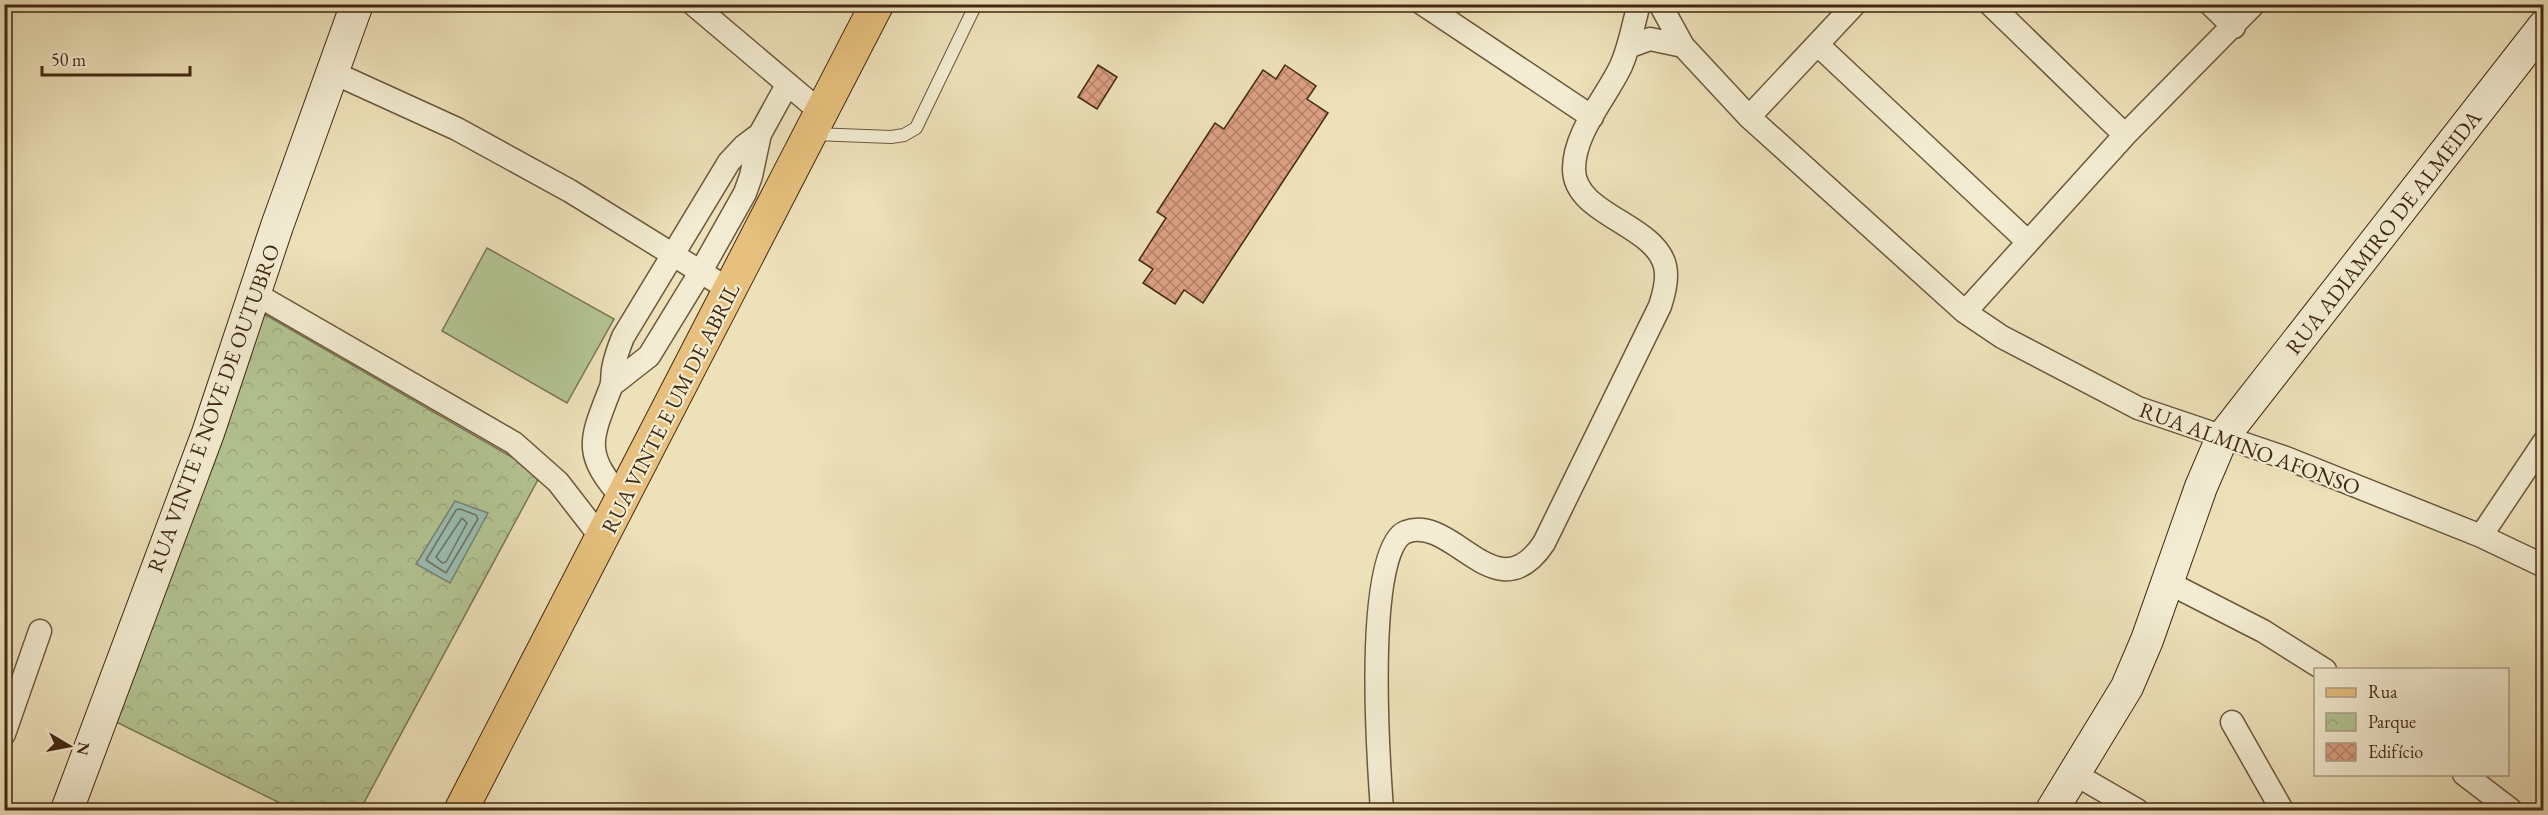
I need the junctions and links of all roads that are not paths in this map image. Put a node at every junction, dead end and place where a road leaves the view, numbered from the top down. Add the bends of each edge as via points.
1 (357, 4) edge
2 (693, 4) edge
3 (877, 4) edge
4 (976, 4) edge
5 (1423, 4) edge
6 (1639, 4) edge
7 (1660, 4) edge
8 (1856, 4) edge
9 (1990, 4) edge
10 (2210, 4) edge
11 (2254, 4) edge
12 (2544, 26) edge
13 (2234, 27) junction
14 (1818, 45) junction
15 (1683, 46) junction
16 (1629, 47) junction
17 (334, 73) junction
18 (787, 85) junction
19 (1592, 117) junction
20 (1749, 117) junction
21 (816, 123) junction
22 (760, 134) junction
23 (2125, 135) junction
24 (2027, 241) junction
25 (672, 253) junction
26 (701, 271) junction
27 (730, 290) junction
28 (254, 293) junction
29 (1965, 312) junction
30 (612, 385) junction
31 (2222, 438) junction
32 (2544, 442) edge
33 (624, 500) junction
34 (2481, 536) junction
35 (603, 540) junction
36 (2544, 566) edge
37 (2167, 582) junction
38 (40, 631) dead end
39 (2323, 668) edge
40 (2232, 722) dead end
41 (4, 734) edge
42 (2073, 773) junction
43 (2467, 776) edge
44 (67, 810) edge
45 (461, 810) edge
46 (1382, 810) edge
47 (2052, 810) edge
48 (2137, 810) edge
49 (2282, 810) edge
50 (2511, 810) edge

1 - 17 street, RUA VINTE E NOVE DE OUTUBRO
2 - 18 street
3 - 21 main road, RUA VINTE E UM DE ABRIL
4 - 21 lane via 916,128 891,137
5 - 19 street
6 - 16 street
7 - 15 street, RUA ALMINO AFONSO
8 - 14 street
9 - 23 street
10 - 13 street
11 - 13 street
12 - 31 street, RUA ADIAMIRO DE ALMEIDA
13 - 23 street
14 - 20 street
14 - 24 street
15 - 16 street via 1650,39
15 - 20 street, RUA ALMINO AFONSO
16 - 19 street
17 - 25 street via 457,129
17 - 28 street, RUA VINTE E NOVE DE OUTUBRO
18 - 21 street
18 - 22 street
19 - 46 street via 1579,144 1574,168 1576,181 1593,203 1658,252 1665,265 1665,291 1534,558 1522,565 1499,568 1430,532 1405,532 1397,538 1380,595 1375,681
20 - 29 street, RUA ALMINO AFONSO
21 - 27 main road, RUA VINTE E UM DE ABRIL
22 - 25 street via 729,162
22 - 26 street via 745,193
23 - 24 street
24 - 29 street
25 - 26 street
25 - 30 street via 622,337
26 - 27 street
26 - 30 street via 649,356
27 - 33 main road, RUA VINTE E UM DE ABRIL
28 - 35 street via 514,443 558,482
28 - 44 street, RUA VINTE E NOVE DE OUTUBRO via 208,433
29 - 31 street, RUA ALMINO AFONSO via 2002,337 2100,390
30 - 33 street via 597,418 594,453 603,477
31 - 34 street, RUA ALMINO AFONSO via 2286,458
31 - 37 street, RUA ADIAMIRO DE ALMEIDA
32 - 34 street
33 - 35 main road, RUA VINTE E UM DE ABRIL
34 - 36 street, RUA ALMINO AFONSO
35 - 45 main road, RUA VINTE E UM DE ABRIL
37 - 39 street via 2263,631
37 - 42 street, RUA ADIAMIRO DE ALMEIDA via 2127,687
38 - 41 street
40 - 49 street
42 - 47 street, RUA ADIAMIRO DE ALMEIDA
42 - 48 street
43 - 50 street

